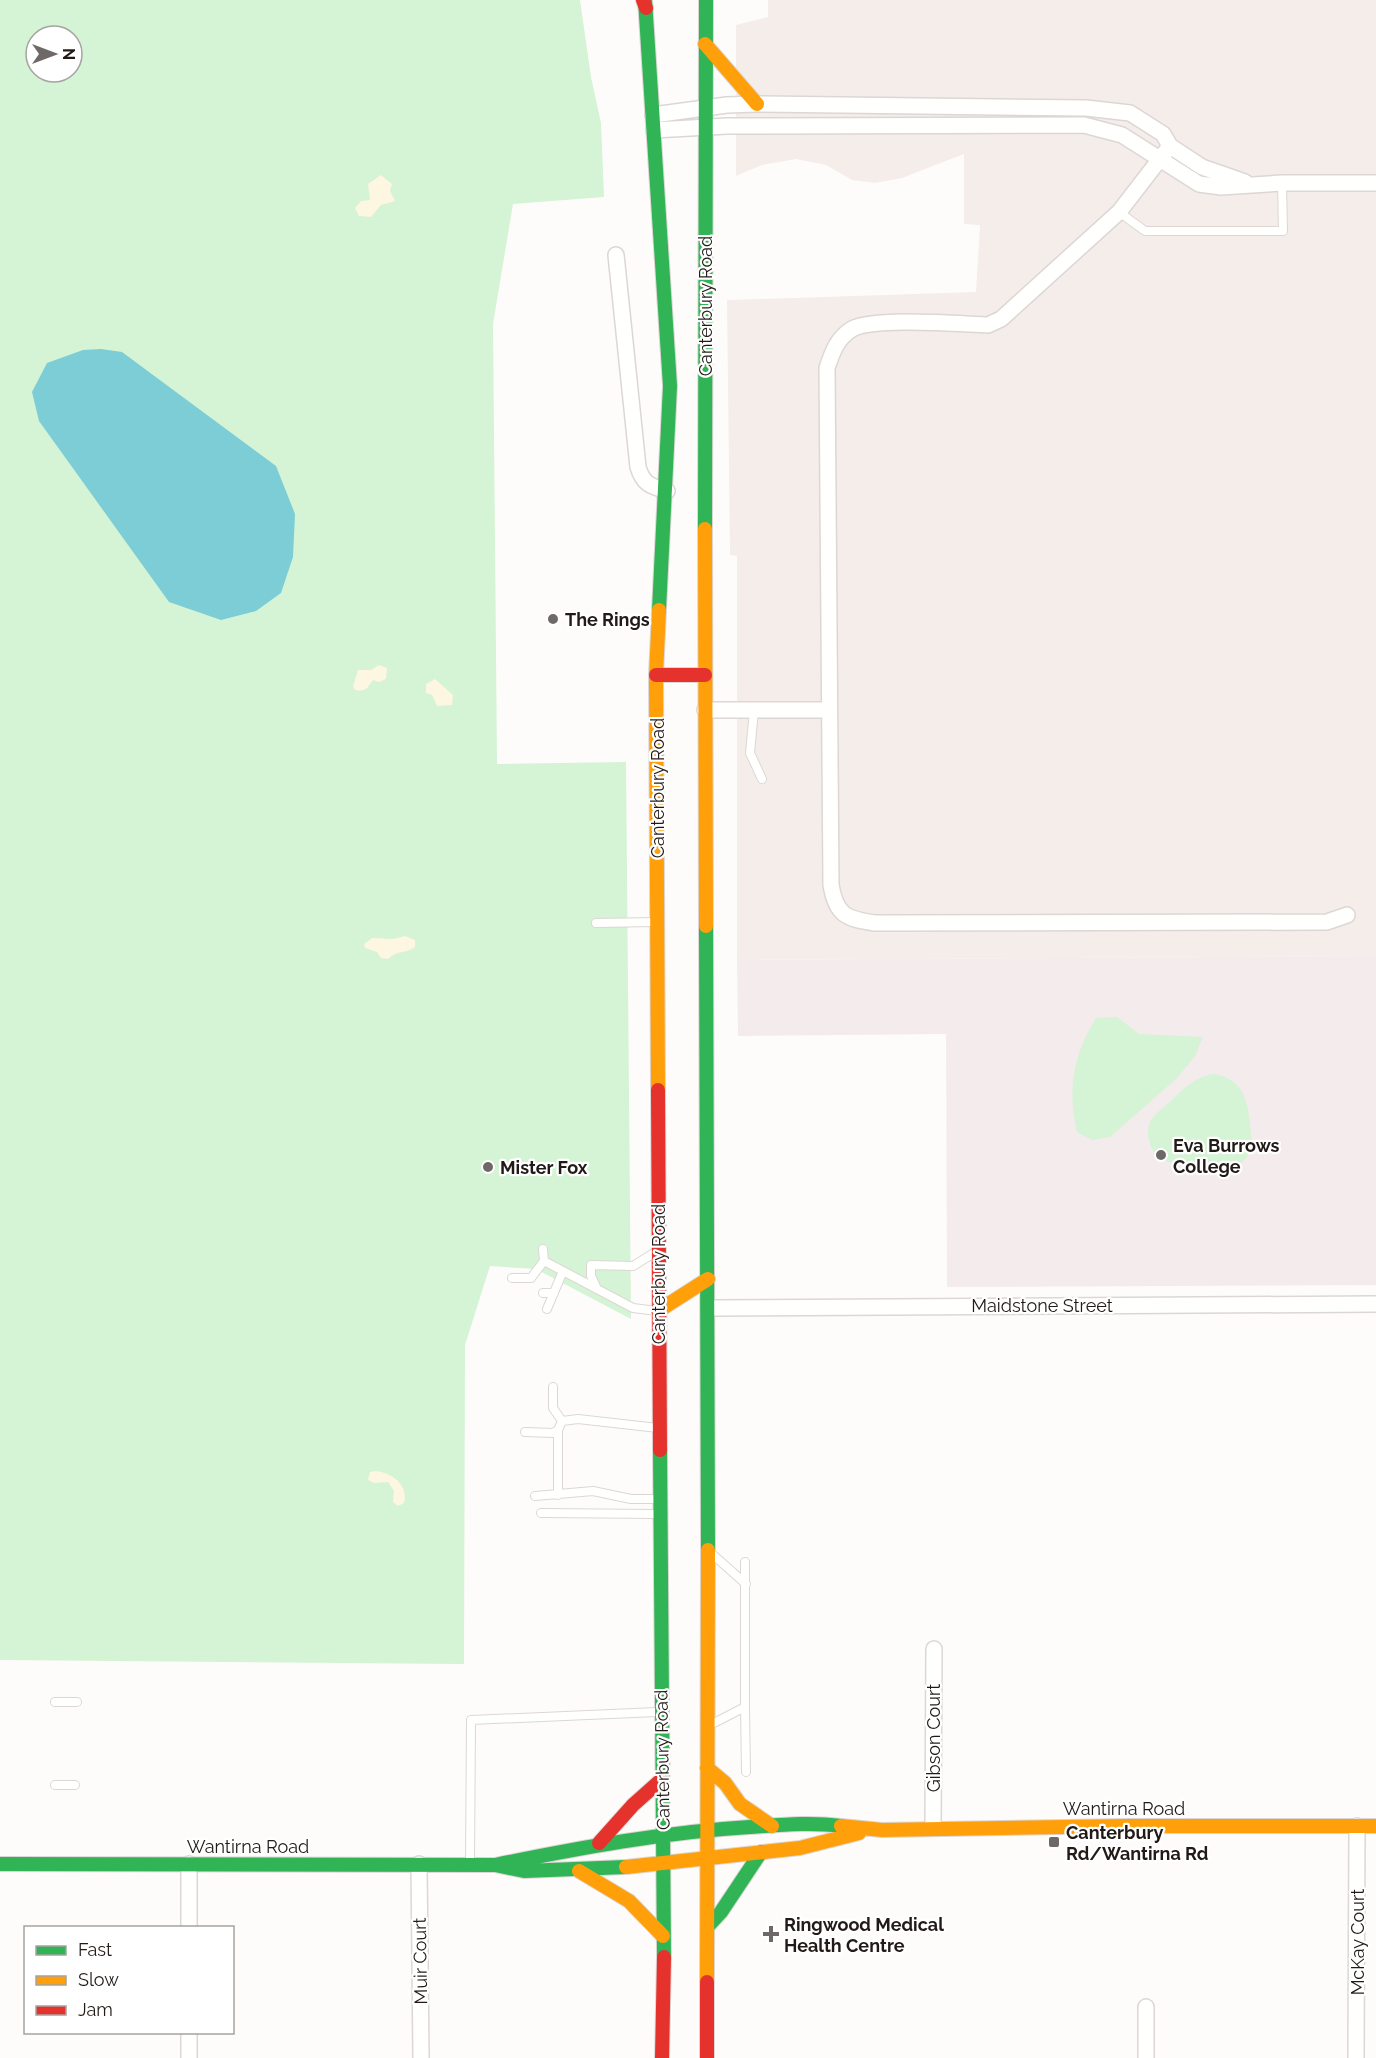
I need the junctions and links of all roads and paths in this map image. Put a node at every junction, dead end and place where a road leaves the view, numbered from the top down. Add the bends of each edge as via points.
1 (706, 0) edge
2 (645, 3) edge
3 (705, 44) junction
4 (757, 104) junction
5 (705, 107) junction
6 (653, 123) junction
7 (705, 127) junction
8 (1170, 146) junction
9 (1158, 159) junction
10 (1282, 183) junction
11 (1376, 183) edge
12 (1253, 185) junction
13 (1119, 212) junction
14 (616, 255) dead end
15 (667, 491) junction
16 (656, 675) junction
17 (705, 675) junction
18 (705, 710) junction
19 (754, 710) junction
20 (829, 710) junction
21 (762, 779) dead end
22 (1347, 915) dead end
23 (658, 922) junction
24 (596, 923) dead end
25 (543, 1249) dead end
26 (658, 1251) junction
27 (544, 1261) junction
28 (563, 1271) junction
29 (512, 1278) dead end
30 (708, 1279) junction
31 (597, 1289) junction
32 (543, 1293) dead end
33 (554, 1293) junction
34 (1376, 1304) edge
35 (709, 1308) junction
36 (547, 1309) dead end
37 (658, 1311) junction
38 (553, 1387) dead end
39 (562, 1421) junction
40 (659, 1428) junction
41 (558, 1430) junction
42 (525, 1432) dead end
43 (558, 1495) junction
44 (535, 1496) dead end
45 (660, 1499) junction
46 (541, 1513) dead end
47 (660, 1514) junction
48 (707, 1549) junction
49 (745, 1562) dead end
50 (746, 1584) junction
51 (934, 1649) dead end
52 (55, 1702) dead end
53 (76, 1702) dead end
54 (744, 1707) junction
55 (662, 1712) junction
56 (707, 1727) junction
57 (707, 1768) junction
58 (746, 1772) dead end
59 (662, 1780) junction
60 (55, 1785) dead end
61 (75, 1785) dead end
62 (772, 1826) junction
63 (1357, 1826) junction
64 (1376, 1826) edge
65 (933, 1828) junction
66 (872, 1830) junction
67 (706, 1832) junction
68 (663, 1837) junction
69 (599, 1843) junction
70 (761, 1852) junction
71 (708, 1857) junction
72 (0, 1864) edge
73 (189, 1864) junction
74 (419, 1864) junction
75 (470, 1864) junction
76 (664, 1864) junction
77 (495, 1865) junction
78 (579, 1871) junction
79 (189, 1926) edge
80 (708, 1926) junction
81 (663, 1936) junction
82 (1146, 2007) dead end
83 (189, 2034) edge
84 (189, 2058) edge
85 (421, 2058) edge
86 (662, 2058) edge
87 (707, 2058) edge
88 (1146, 2058) edge
89 (1356, 2058) edge

1 - 3 main road, Canterbury Road
2 - 6 main road, Canterbury Road
3 - 4 main road
3 - 5 main road, Canterbury Road
4 - 5 street
4 - 8 street via 1086,108 1130,113 1163,134
5 - 6 street
5 - 7 main road, Canterbury Road
6 - 7 street
6 - 15 main road, Canterbury Road via 670,386
7 - 9 street via 1084,125 1122,135
7 - 17 main road, Canterbury Road
8 - 9 street
8 - 12 street via 1202,167
9 - 12 street via 1198,184
9 - 13 street
10 - 11 street
10 - 12 street
10 - 13 lane via 1283,231 1145,231
13 - 20 street via 1001,319 988,325 859,326 837,344 827,368
14 - 15 street via 638,467 647,485
15 - 16 main road, Canterbury Road
16 - 17 main road
16 - 23 main road, Canterbury Road
17 - 18 main road, Canterbury Road
18 - 19 street
18 - 30 main road, Canterbury Road
19 - 20 street
19 - 21 lane via 750,753
20 - 22 street via 831,885 841,912 854,920 1328,922
23 - 24 lane
23 - 26 main road, Canterbury Road
25 - 27 lane
26 - 31 lane via 633,1266 591,1265
26 - 37 main road, Canterbury Road
27 - 28 lane
27 - 29 lane via 531,1278
28 - 31 lane
28 - 33 lane
30 - 35 main road, Canterbury Road
30 - 37 main road
31 - 37 lane via 633,1308
32 - 33 lane
33 - 36 lane
34 - 35 street, Maidstone Street
35 - 48 main road, Canterbury Road
37 - 40 main road, Canterbury Road
38 - 39 lane via 553,1408
39 - 40 lane via 578,1419
39 - 41 lane
40 - 45 main road, Canterbury Road
41 - 42 lane
41 - 43 lane
43 - 44 lane
43 - 45 lane via 593,1491
45 - 47 main road, Canterbury Road
46 - 47 lane
47 - 55 main road, Canterbury Road
48 - 50 lane
48 - 56 main road, Canterbury Road
49 - 50 lane
50 - 54 lane
51 - 65 street, Gibson Court
52 - 53 lane
54 - 56 lane
54 - 58 lane
55 - 59 main road, Canterbury Road
55 - 75 lane via 471,1720
56 - 57 main road, Canterbury Road
57 - 62 main road via 725,1783 740,1804
57 - 67 main road, Canterbury Road
59 - 68 main road, Canterbury Road
59 - 69 main road
60 - 61 lane
62 - 66 main road, Wantirna Road via 816,1824
62 - 67 main road, Wantirna Road
63 - 64 main road, Wantirna Road
63 - 65 main road, Wantirna Road
63 - 89 street, McKay Court
65 - 66 main road, Wantirna Road
66 - 70 main road, Wantirna Road via 800,1848
67 - 68 main road, Wantirna Road
67 - 71 main road, Canterbury Road
68 - 69 main road, Wantirna Road
68 - 76 main road, Canterbury Road
69 - 77 main road, Wantirna Road
70 - 71 main road, Wantirna Road
70 - 80 main road
71 - 76 main road, Wantirna Road
71 - 80 main road, Canterbury Road
72 - 73 main road, Wantirna Road
73 - 74 main road, Wantirna Road
73 - 79 street
74 - 75 main road, Wantirna Road
74 - 85 street, Muir Court
75 - 77 main road, Wantirna Road
76 - 78 main road, Wantirna Road
76 - 81 main road, Canterbury Road
77 - 78 main road, Wantirna Road via 524,1871
78 - 81 main road via 628,1901
80 - 87 main road, Canterbury Road
81 - 86 main road, Canterbury Road
82 - 88 street
83 - 84 street

